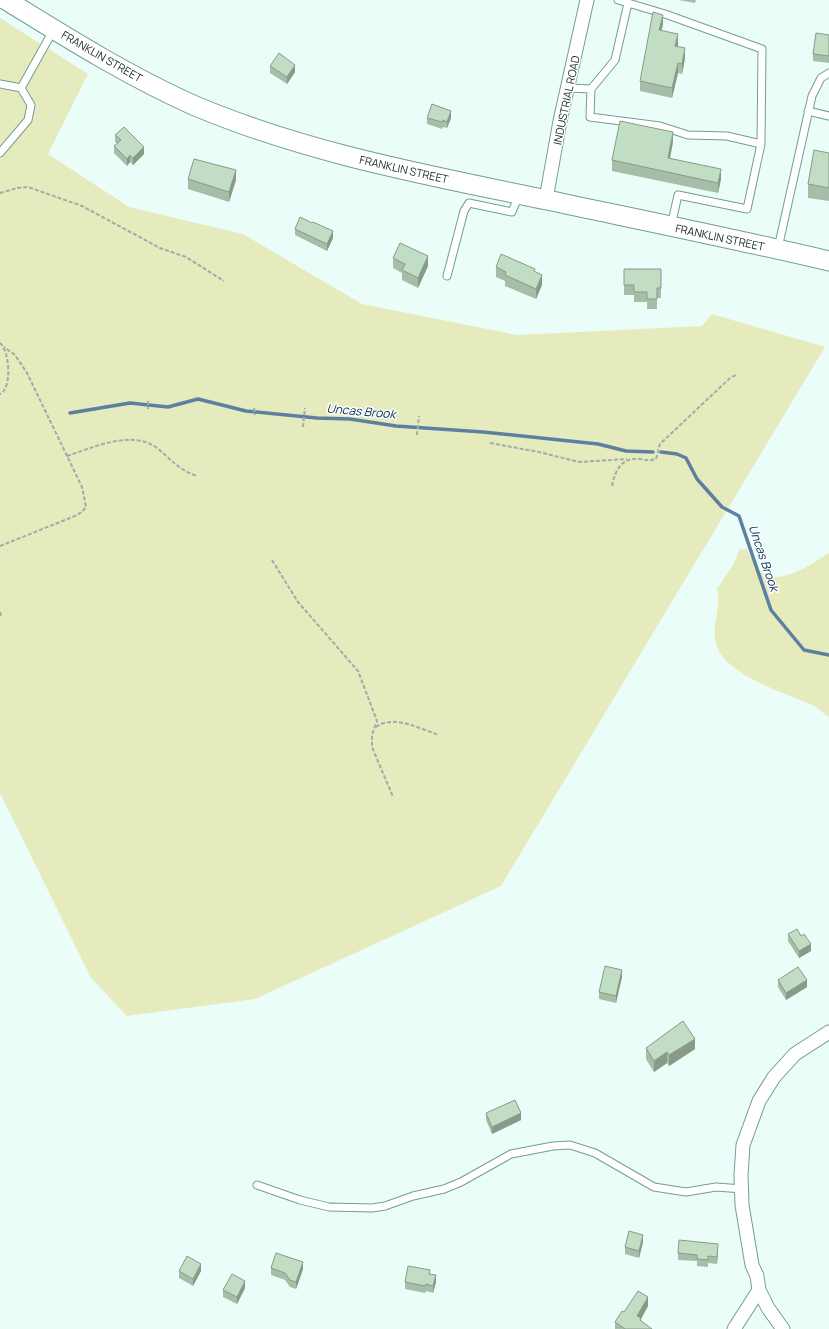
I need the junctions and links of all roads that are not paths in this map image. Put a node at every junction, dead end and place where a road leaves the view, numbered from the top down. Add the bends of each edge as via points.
1 (6, 0) edge
2 (587, 0) edge
3 (618, 0) edge
4 (628, 3) junction
5 (54, 29) junction
6 (829, 73) edge
7 (0, 84) edge
8 (21, 88) junction
9 (568, 88) junction
10 (591, 89) junction
11 (808, 111) junction
12 (829, 116) edge
13 (761, 144) junction
14 (0, 153) edge
15 (520, 194) junction
16 (546, 200) junction
17 (670, 226) junction
18 (778, 250) junction
19 (829, 261) edge
20 (448, 276) dead end
21 (829, 1032) edge
22 (257, 1185) dead end
23 (743, 1189) junction
24 (759, 1290) junction
25 (734, 1329) edge
26 (783, 1329) edge

1 - 5 main road, FRANKLIN STREET
2 - 9 street, INDUSTRIAL ROAD
3 - 4 lane
4 - 10 lane via 615,60
4 - 13 lane via 762,49
5 - 8 lane
5 - 15 main road, FRANKLIN STREET via 194,105 284,139
6 - 11 lane via 821,78
7 - 8 lane
8 - 14 lane via 30,105 28,120
9 - 10 lane
9 - 16 street, INDUSTRIAL ROAD
10 - 13 lane via 590,118 660,126 688,135 727,136
11 - 12 lane
11 - 18 lane
13 - 17 lane via 747,209 678,195
15 - 16 main road, FRANKLIN STREET
15 - 20 lane via 512,212 469,203 464,211
16 - 17 main road, FRANKLIN STREET
17 - 18 main road, FRANKLIN STREET
18 - 19 main road, FRANKLIN STREET
21 - 23 street via 795,1054 774,1077 758,1101 743,1145
22 - 23 lane via 329,1207 372,1208 444,1189 511,1154 570,1145 595,1153 654,1187 686,1192 716,1187
23 - 24 street via 742,1205
24 - 25 street
24 - 26 street

